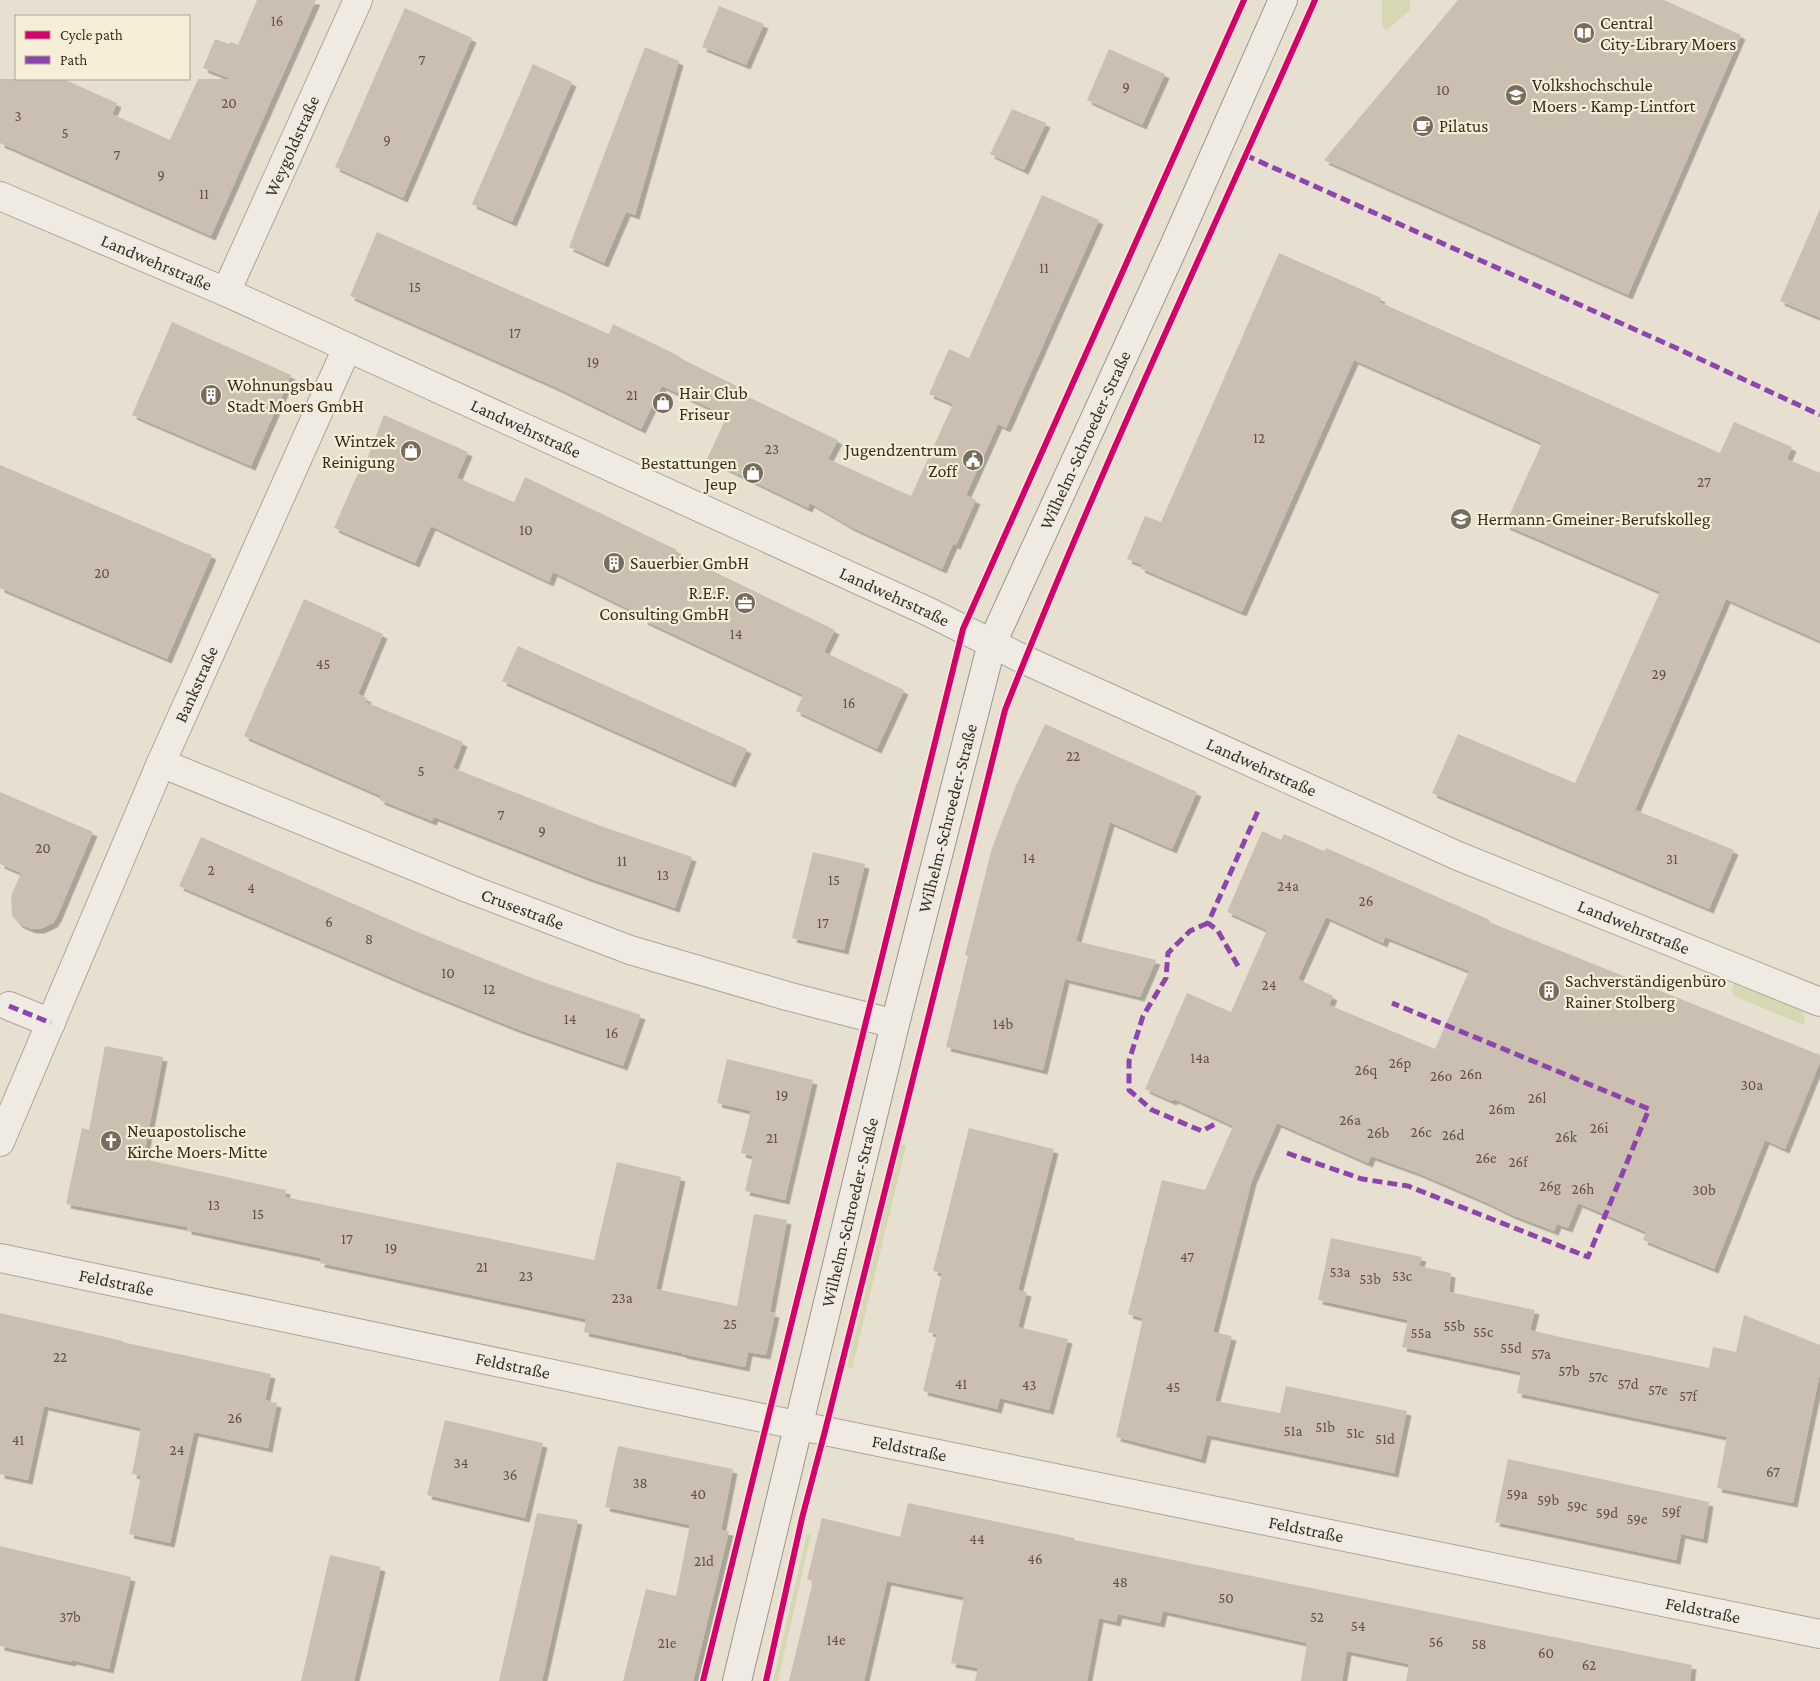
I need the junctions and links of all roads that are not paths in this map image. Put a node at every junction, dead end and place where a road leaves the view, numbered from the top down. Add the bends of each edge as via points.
1 (358, 0) edge
2 (1283, 0) edge
3 (0, 196) edge
4 (226, 292) junction
5 (347, 348) junction
6 (992, 643) junction
7 (161, 763) junction
8 (1820, 1002) edge
9 (9, 1006) dead end
10 (50, 1023) junction
11 (894, 1024) junction
12 (0, 1142) edge
13 (0, 1258) edge
14 (798, 1425) junction
15 (1820, 1634) edge
16 (737, 1681) edge

1 - 4 street, Weygoldstraße
2 - 6 street, Wilhelm-Schroeder-Straße
3 - 4 street, Landwehrstraße
4 - 5 street, Landwehrstraße
5 - 6 street, Landwehrstraße
5 - 7 street, Bankstraße
6 - 8 street, Landwehrstraße via 1458,856
6 - 11 street, Wilhelm-Schroeder-Straße
7 - 10 street, Bankstraße
7 - 11 street, Crusestraße via 470,889 630,950
9 - 10 street
10 - 12 street, Bankstraße
11 - 14 street, Wilhelm-Schroeder-Straße
13 - 14 street, Feldstraße
14 - 15 street, Feldstraße
14 - 16 street, Wilhelm-Schroeder-Straße

